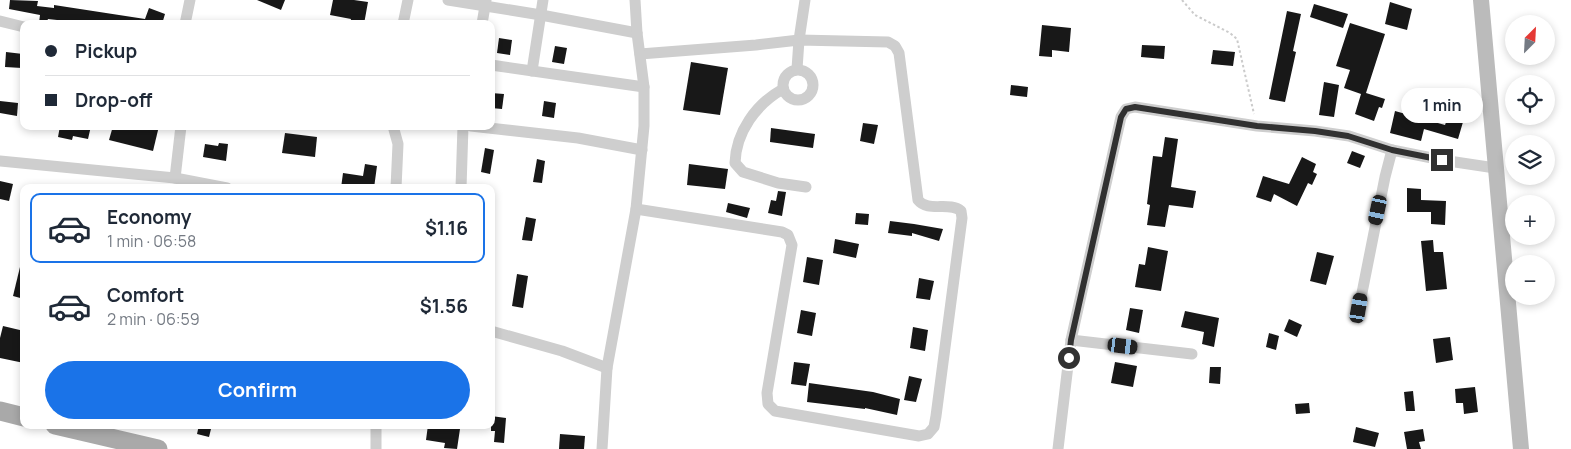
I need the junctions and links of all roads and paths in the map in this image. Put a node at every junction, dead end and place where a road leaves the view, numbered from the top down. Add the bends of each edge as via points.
1 (190, 0) edge
2 (408, 0) edge
3 (448, 0) edge
4 (543, 0) edge
5 (635, 0) edge
6 (805, 0) edge
7 (1182, 0) edge
8 (1481, 0) edge
9 (485, 3) edge
10 (541, 15) junction
11 (185, 20) edge
12 (404, 20) edge
13 (483, 20) edge
14 (0, 21) edge
15 (20, 26) edge
16 (637, 33) junction
17 (799, 40) junction
18 (640, 54) junction
19 (495, 66) edge
20 (797, 70) junction
21 (532, 71) junction
22 (644, 87) junction
23 (783, 89) junction
24 (1257, 126) junction
25 (495, 129) edge
26 (181, 130) edge
27 (394, 130) edge
28 (463, 130) edge
29 (642, 150) junction
30 (1392, 150) junction
31 (0, 160) edge
32 (1496, 168) junction
33 (175, 178) junction
34 (206, 184) edge
35 (396, 184) edge
36 (461, 184) edge
37 (806, 187) dead end
38 (636, 209) junction
39 (1359, 308) dead end
40 (495, 332) edge
41 (1071, 340) junction
42 (1192, 354) dead end
43 (607, 368) junction
44 (0, 411) edge
45 (20, 416) edge
46 (72, 429) edge
47 (376, 429) edge
48 (158, 449) edge
49 (376, 449) edge
50 (602, 449) edge
51 (1058, 449) edge
52 (1522, 449) edge

1 - 11 street
2 - 12 street
3 - 9 street
4 - 10 street
5 - 16 street
6 - 17 street
7 - 24 path via 1195,16 1236,39
8 - 32 street
9 - 10 street
9 - 13 street
10 - 16 street
10 - 21 street
14 - 15 street
16 - 18 street
17 - 18 street
17 - 20 street
17 - 38 street via 888,42 895,46 899,53 918,200 927,206 956,206 961,211 936,416 934,427 928,434 919,436 776,411 768,404 767,392 792,245 788,235
18 - 22 street
19 - 21 street
20 - 23 street via 785,76
20 - 23 street via 809,74 812,79 814,85 808,96 803,100 791,99
21 - 22 street
22 - 29 street
23 - 37 street via 769,96 757,108 739,139 735,163 743,172 778,183
24 - 30 street via 1348,136
24 - 41 street via 1135,107 1126,109 1121,117
25 - 29 street via 578,138
26 - 33 street
27 - 35 street via 398,144
28 - 36 street
29 - 38 street
30 - 32 street
30 - 39 street
31 - 33 street
32 - 52 street
33 - 34 street
38 - 43 street
40 - 43 street
41 - 42 street
41 - 51 street
43 - 50 street
44 - 45 main road
46 - 48 main road
47 - 49 street

